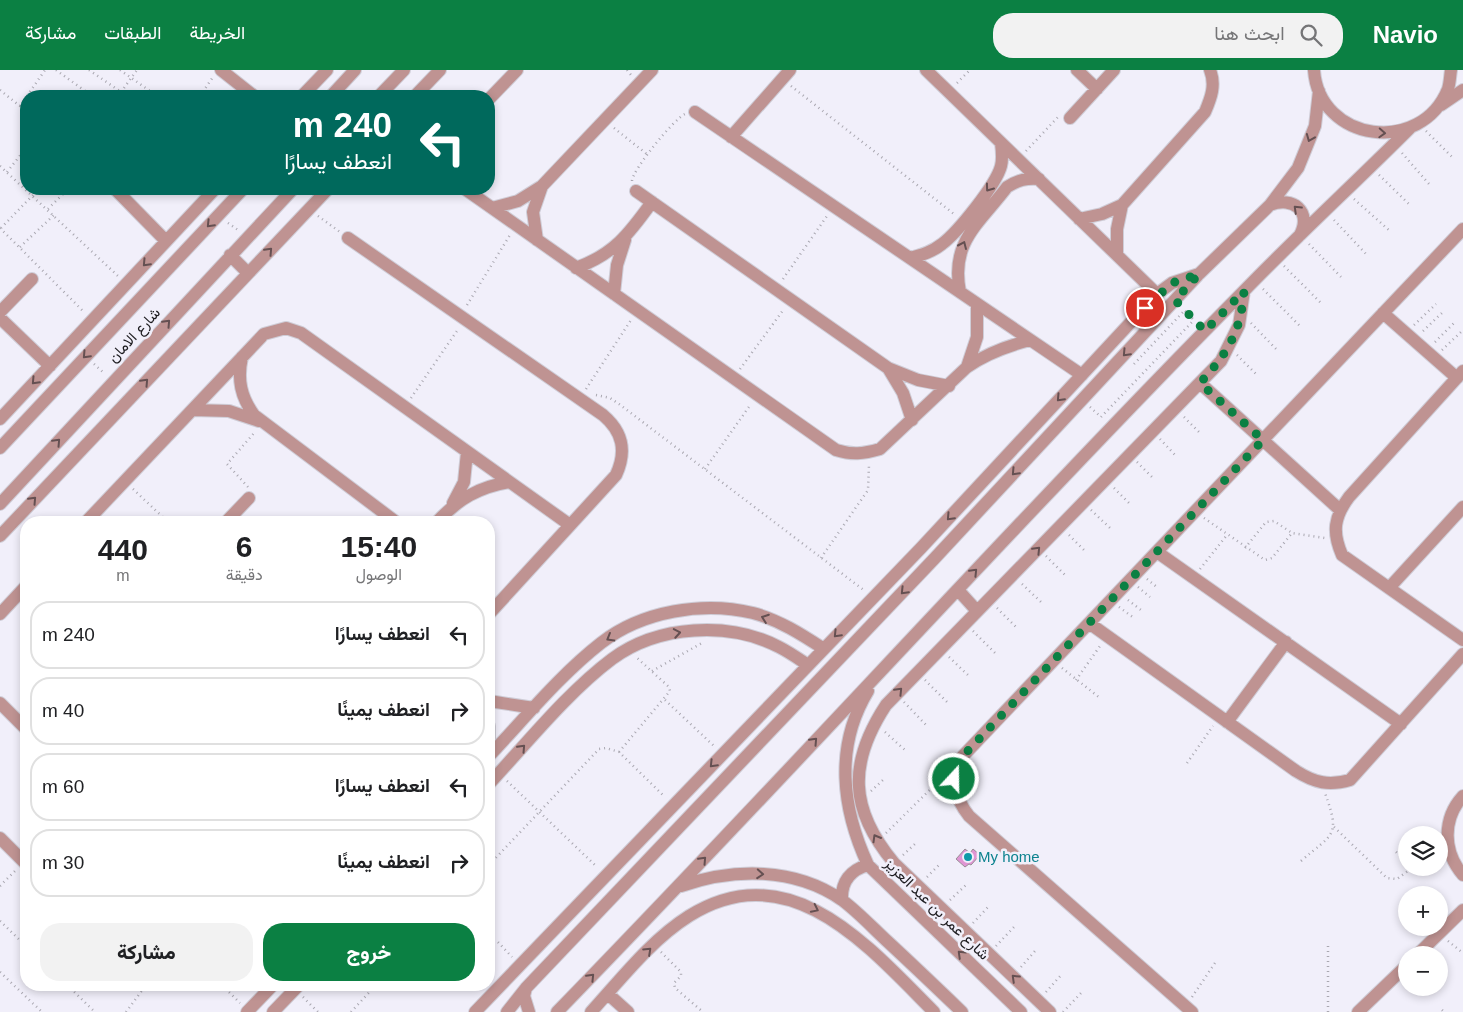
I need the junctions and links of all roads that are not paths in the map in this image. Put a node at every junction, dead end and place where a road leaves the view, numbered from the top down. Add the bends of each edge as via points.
1 (220, 70) edge
2 (327, 70) edge
3 (332, 70) edge
4 (355, 70) edge
5 (404, 70) edge
6 (440, 70) edge
7 (517, 70) edge
8 (652, 70) edge
9 (926, 70) edge
10 (1077, 70) edge
11 (1114, 70) edge
12 (1210, 70) edge
13 (1314, 70) edge
14 (1451, 70) edge
15 (786, 75) edge
16 (344, 81) junction
17 (1097, 89) junction
18 (246, 90) edge
19 (308, 90) edge
20 (336, 90) edge
21 (385, 90) edge
22 (421, 90) edge
23 (1463, 90) edge
24 (1319, 91) junction
25 (495, 93) edge
26 (1436, 109) junction
27 (695, 112) road end
28 (1070, 118) road end
29 (1414, 126) junction
30 (731, 137) junction
31 (1001, 143) junction
32 (1038, 179) junction
33 (542, 186) junction
34 (636, 191) road end
35 (120, 195) edge
36 (209, 195) edge
37 (238, 195) edge
38 (287, 195) edge
39 (322, 195) edge
40 (474, 195) edge
41 (652, 202) junction
42 (1122, 205) junction
43 (1270, 205) junction
44 (492, 208) junction
45 (1079, 219) junction
46 (1463, 229) edge
47 (1300, 235) junction
48 (348, 238) road end
49 (626, 238) junction
50 (537, 240) junction
51 (166, 241) junction
52 (230, 255) junction
53 (1117, 255) junction
54 (910, 258) junction
55 (576, 268) junction
56 (248, 273) junction
57 (1199, 274) junction
58 (32, 279) dead end
59 (1244, 291) junction
60 (960, 292) junction
61 (614, 294) junction
62 (1157, 294) junction
63 (977, 304) junction
64 (0, 312) edge
65 (1383, 313) junction
66 (0, 318) edge
67 (92, 320) junction
68 (106, 334) junction
69 (1030, 340) junction
70 (242, 357) junction
71 (50, 366) junction
72 (888, 368) junction
73 (967, 368) junction
74 (1460, 374) edge
75 (1082, 375) junction
76 (1200, 383) junction
77 (949, 386) junction
78 (192, 410) junction
79 (0, 419) edge
80 (912, 420) junction
81 (263, 424) junction
82 (1263, 440) junction
83 (0, 448) edge
84 (467, 452) junction
85 (509, 482) junction
86 (249, 498) road end
87 (0, 504) edge
88 (1463, 507) edge
89 (451, 508) junction
90 (1340, 510) junction
91 (92, 516) edge
92 (232, 516) edge
93 (388, 516) edge
94 (443, 516) edge
95 (570, 526) junction
96 (0, 536) edge
97 (921, 548) junction
98 (1157, 552) junction
99 (934, 559) junction
100 (1389, 588) junction
101 (958, 590) junction
102 (20, 592) edge
103 (495, 607) edge
104 (977, 611) junction
105 (0, 614) edge
106 (1089, 623) junction
107 (1463, 640) edge
108 (1286, 642) junction
109 (824, 649) junction
110 (1463, 654) edge
111 (808, 665) junction
112 (878, 673) junction
113 (495, 702) edge
114 (0, 703) edge
115 (534, 708) junction
116 (1223, 719) junction
117 (20, 723) edge
118 (1401, 724) junction
119 (733, 744) junction
120 (495, 750) edge
121 (746, 757) junction
122 (495, 777) edge
123 (1463, 796) edge
124 (0, 838) edge
125 (20, 857) edge
126 (868, 865) junction
127 (1463, 875) edge
128 (679, 887) junction
129 (922, 887) junction
130 (842, 900) junction
131 (910, 905) junction
132 (1463, 910) edge
133 (1426, 946) edge
134 (894, 948) junction
135 (883, 961) junction
136 (1398, 974) edge
137 (526, 988) junction
138 (267, 991) edge
139 (293, 991) edge
140 (495, 991) edge
141 (495, 991) edge
142 (608, 994) junction
143 (1188, 1010) edge
144 (594, 1011) edge
145 (248, 1012) edge
146 (273, 1012) edge
147 (475, 1012) edge
148 (507, 1012) edge
149 (529, 1012) edge
150 (557, 1012) edge
151 (628, 1012) edge
152 (934, 1012) edge
153 (962, 1012) edge
154 (1022, 1012) edge
155 (1050, 1012) edge
156 (1358, 1012) edge

1 - 18 street
2 - 19 street
3 - 16 street
4 - 16 street
5 - 21 street
6 - 22 street
7 - 25 street
8 - 33 street
9 - 31 street
10 - 17 street
11 - 17 street
12 - 42 street via 1212,92 1205,112
13 - 24 street
14 - 26 street via 1448,89
15 - 30 street
16 - 20 street
17 - 28 street
23 - 26 street
24 -> 29 street via 1331,110 1348,124 1368,132 1389,133
24 -> 43 street via 1315,126 1298,168
26 - 29 street
27 - 30 street
29 - 47 street
30 - 54 street
31 - 32 street
31 -> 54 street via 1001,166 997,176 964,221 942,244 927,254
32 - 45 street
60 -> 32 street via 958,258 964,241 1007,187 1027,178
33 - 44 street via 518,201
33 - 50 street via 533,212
34 - 41 street
35 - 51 street
36 - 51 street
37 -> 68 street, شارع الامان
38 - 52 street, شارع الامان
56 -> 39 street
40 - 44 street
41 - 49 street
41 - 72 street
42 - 45 street
42 - 53 street via 1117,229
47 -> 43 street via 1305,226 1304,216 1298,208 1284,202
43 - 57 street
44 - 50 street
45 - 53 street
46 - 65 street
47 - 59 street
48 - 95 street via 613,424 620,436 622,462 616,475
49 - 55 street via 603,256
49 - 61 street via 616,265
50 - 55 street
51 -> 67 street
52 - 56 street
87 -> 52 street, شارع الامان
53 - 62 street
54 - 60 street
55 - 61 street
96 -> 56 street
57 - 62 street via 1172,283
57 -> 99 street
58 - 64 street
59 - 76 street via 1242,313 1229,348
101 -> 59 street
60 - 63 street
61 - 80 street via 836,450 865,454 880,449
62 - 75 street
63 - 69 street
63 - 73 street via 977,337
65 - 74 street via 1430,354
65 - 82 street
66 - 71 street
67 - 68 street
67 - 71 street
68 -> 83 street, شارع الامان
69 - 73 street via 996,350
69 - 75 street
70 - 78 street
70 - 81 street via 239,382 242,394
70 - 84 street via 264,334 278,328 294,329
71 -> 79 street
72 - 77 street via 918,380
72 - 80 street via 903,393
73 - 77 street
74 - 90 street
75 -> 97 street
76 - 82 street
104 -> 76 street
77 - 80 street
78 - 81 street via 229,411
78 - 91 street
81 - 93 street
82 - 90 street
82 - 98 street
84 - 85 street
84 - 89 street via 464,482
85 - 89 street via 478,490
85 - 95 street
86 - 92 street
88 - 100 street
89 - 94 street
90 - 100 street via 1335,525 1342,555
95 - 103 street
97 - 99 street
97 -> 109 street
98 - 106 street
98 - 108 street
99 -> 121 street
100 - 107 street
101 - 104 street
101 - 112 street
102 - 105 street
129 -> 104 street via 877,842 864,815 859,786 860,757 874,722 896,694
106 - 116 street
106 - 143 street via 961,758 954,779 955,790 961,806 970,816
108 - 116 street
108 - 118 street
109 - 111 street
109 -> 115 street via 790,627 753,613 714,608 674,611 636,623 602,642
110 - 118 street
111 - 119 street
122 -> 111 street via 585,682 627,649 676,632 711,630 746,634 778,646
112 - 126 street, شارع عمر بن عبد العزيز via 856,716 846,753 848,811
128 -> 112 street
113 - 115 street
114 - 117 street
115 - 120 street
116 - 118 street via 1302,775 1322,784 1350,780
119 - 121 street
119 -> 140 street
121 - 137 street
123 - 127 street via 1454,806 1447,836 1450,852
124 - 125 street
126 - 130 street via 844,881
126 - 131 street, شارع عمر بن عبد العزيز
128 -> 130 street via 715,876 762,873 808,884
150 -> 128 street
129 - 131 street
155 -> 129 street
130 - 134 street
154 -> 131 street, شارع عمر بن عبد العزيز
132 - 133 street
134 - 135 street
134 - 153 street
142 -> 135 street via 654,946 688,917 705,907 733,898 782,897 819,911
135 - 152 street
136 - 156 street
137 - 148 street
137 - 149 street via 524,996
138 - 145 street
139 - 146 street
141 -> 147 street
142 - 144 street
142 - 151 street

